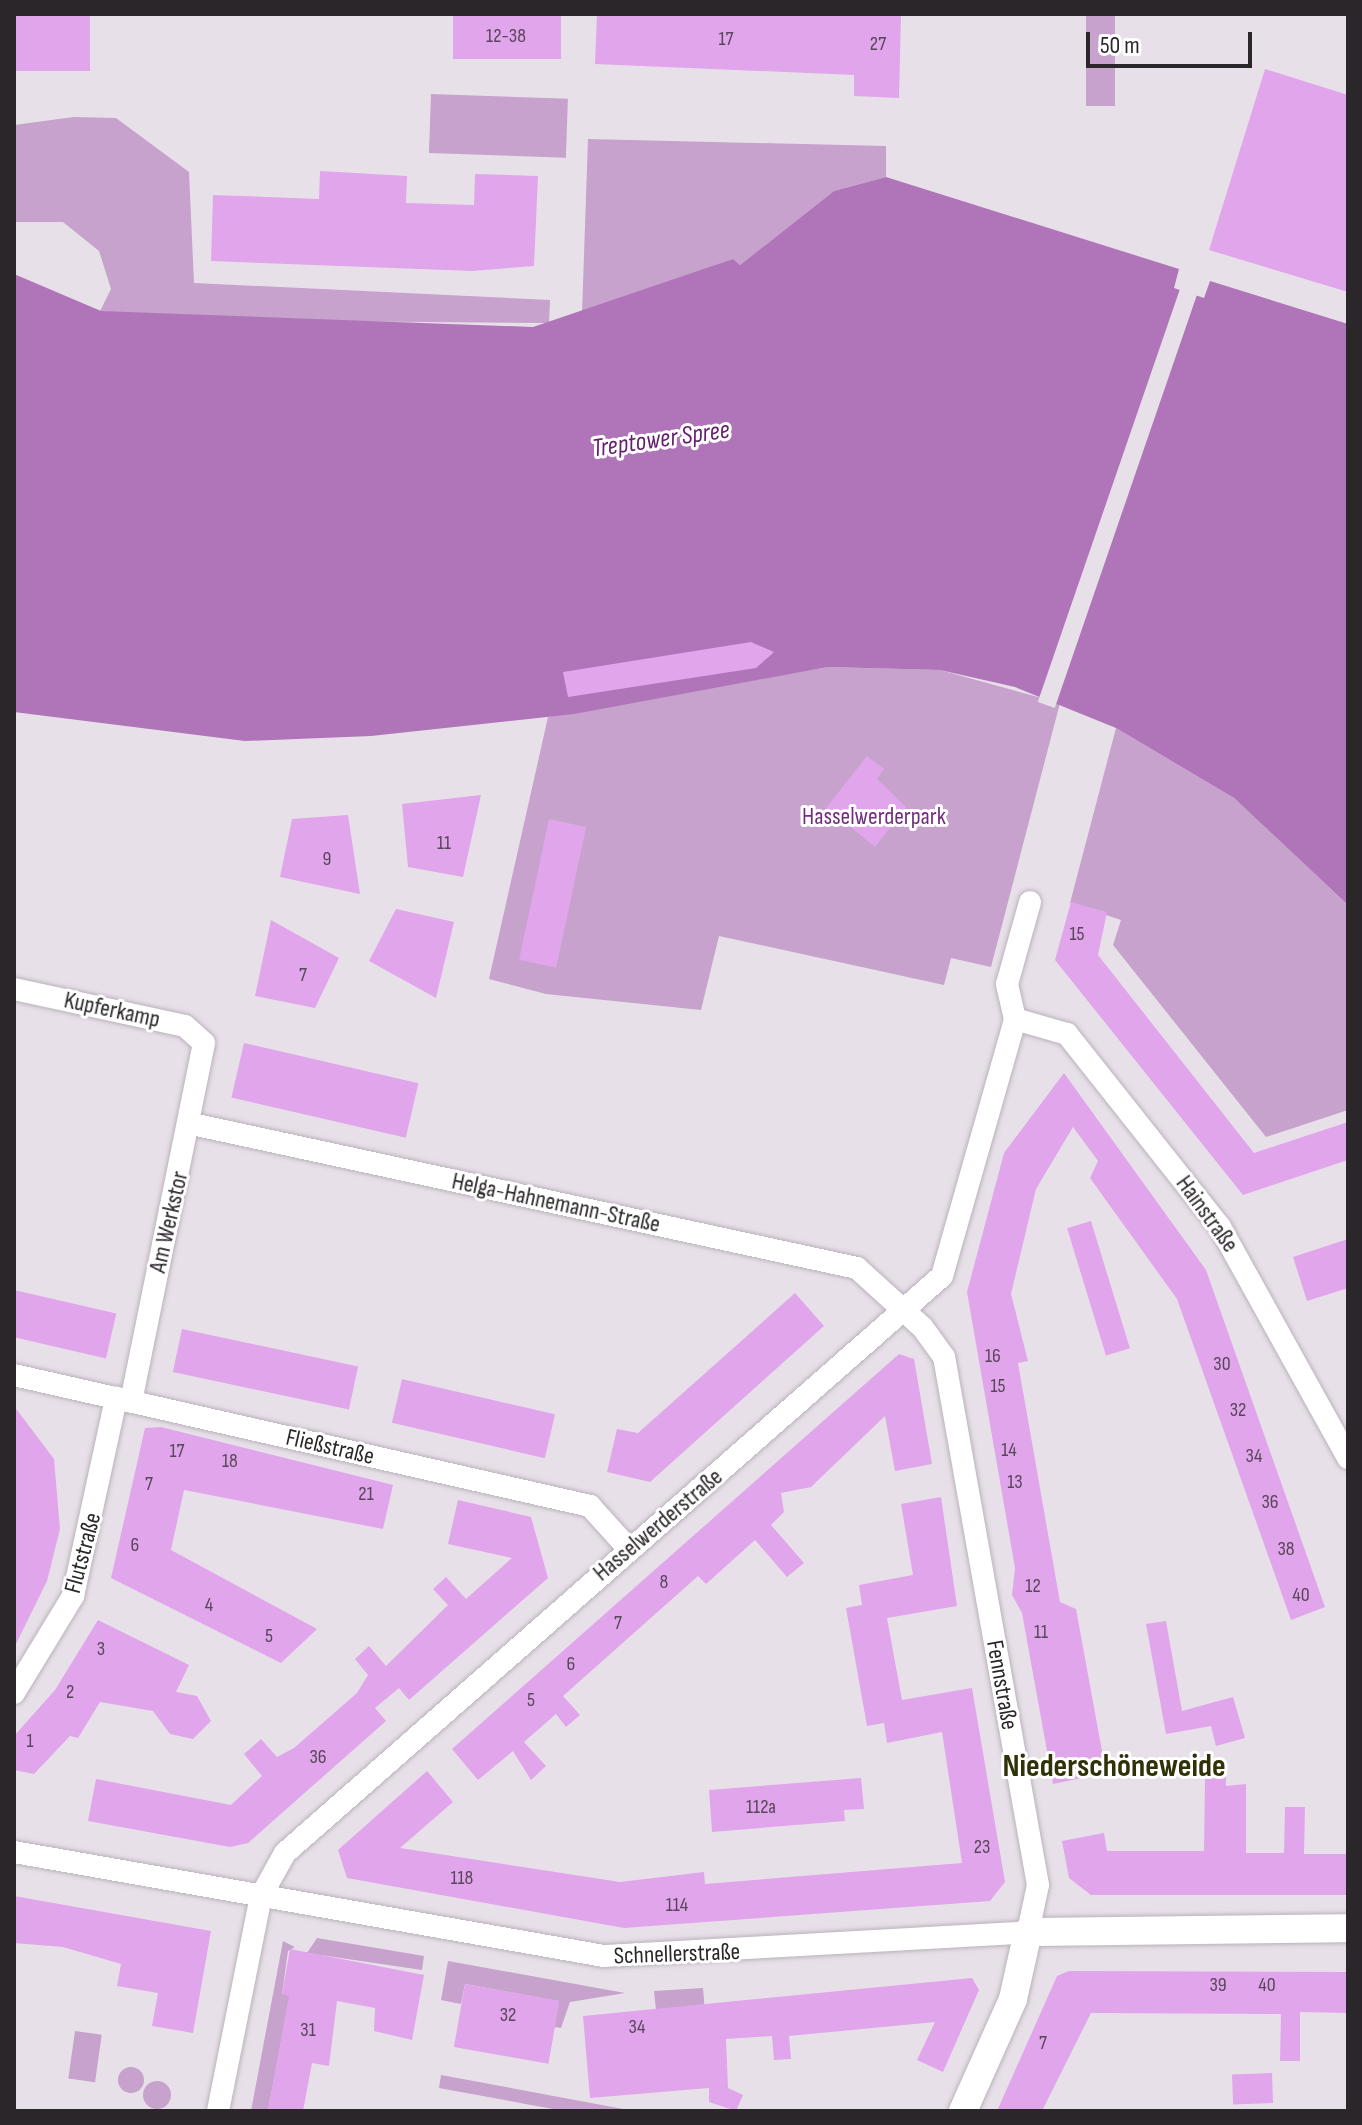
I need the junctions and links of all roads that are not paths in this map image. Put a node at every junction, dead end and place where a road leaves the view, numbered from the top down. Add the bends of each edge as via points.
1 (1030, 902) dead end
2 (14, 989) edge
3 (1015, 1019) junction
4 (204, 1043) joint
5 (192, 1124) junction
6 (903, 1312) junction
7 (14, 1375) edge
8 (123, 1400) junction
9 (1348, 1458) edge
10 (628, 1548) junction
11 (14, 1693) edge
12 (14, 1852) edge
13 (261, 1896) junction
14 (1348, 1928) edge
15 (1028, 1932) junction
16 (218, 2111) edge
17 (963, 2111) edge

1 - 3 street, Hasselwerderstraße via 1007,984
2 - 4 street, Kupferkamp via 185,1026
3 - 6 street, Hasselwerderstraße via 942,1276
3 - 9 street, Hainstraße via 1067,1034 1220,1227
4 - 5 street, Am Werkstor
5 - 6 street, Helga-Hahnemann-Straße via 857,1268
5 - 8 street, Am Werkstor
6 - 10 street, Hasselwerderstraße
6 - 15 street, Fennstraße via 944,1357 1038,1885
7 - 8 street, Fließstraße
8 - 10 street, Fließstraße via 590,1506
8 - 11 street, Flutstraße via 73,1596
10 - 13 street, Hasselwerderstraße via 285,1853
12 - 13 street, Schnellerstraße
13 - 15 street, Schnellerstraße via 621,1958
13 - 16 street, Hasselwerderstraße
14 - 15 main road, Schnellerstraße
15 - 17 main road, Fennstraße via 1013,1999

